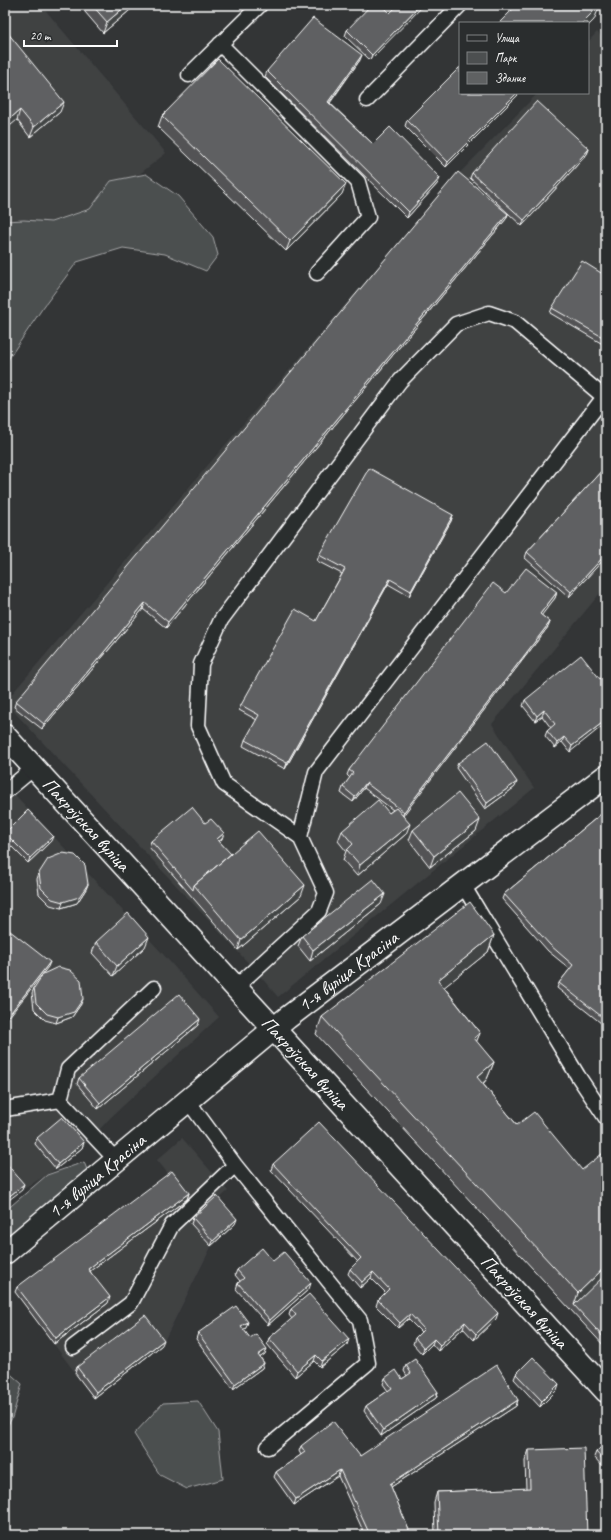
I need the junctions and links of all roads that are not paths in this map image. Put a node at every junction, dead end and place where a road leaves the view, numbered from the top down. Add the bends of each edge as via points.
1 (260, 5) edge
2 (460, 5) edge
3 (220, 44) junction
4 (189, 75) dead end
5 (367, 100) dead end
6 (317, 273) dead end
7 (605, 398) edge
8 (5, 736) edge
9 (35, 767) junction
10 (606, 776) edge
11 (5, 792) edge
12 (300, 836) junction
13 (463, 885) junction
14 (236, 987) junction
15 (154, 988) dead end
16 (274, 1028) junction
17 (60, 1100) junction
18 (188, 1101) junction
19 (5, 1109) edge
20 (606, 1118) edge
21 (117, 1161) junction
22 (236, 1165) junction
23 (5, 1253) edge
24 (73, 1348) dead end
25 (606, 1391) edge
26 (268, 1447) dead end

1 - 3 lane
2 - 5 lane
3 - 4 lane
3 - 6 lane via 358,182 368,217
7 - 12 lane via 316,772
7 - 12 lane via 515,322 488,313 456,324 400,381 221,620 201,664 198,726 224,784
8 - 9 street, Пакроўская вуліца
9 - 11 lane
9 - 14 street, Пакроўская вуліца
10 - 13 street, 1-я вуліца Красіна
12 - 14 lane via 326,893 319,911
13 - 16 street, 1-я вуліца Красіна
13 - 20 lane
14 - 16 street, Пакроўская вуліца
15 - 17 lane via 68,1069
16 - 18 street, 1-я вуліца Красіна
16 - 25 street, Пакроўская вуліца
17 - 19 lane
17 - 21 lane
18 - 21 street, 1-я вуліца Красіна
18 - 22 lane
21 - 23 street, 1-я вуліца Красіна
22 - 24 lane via 172,1225 131,1303
22 - 26 lane via 360,1320 368,1363

